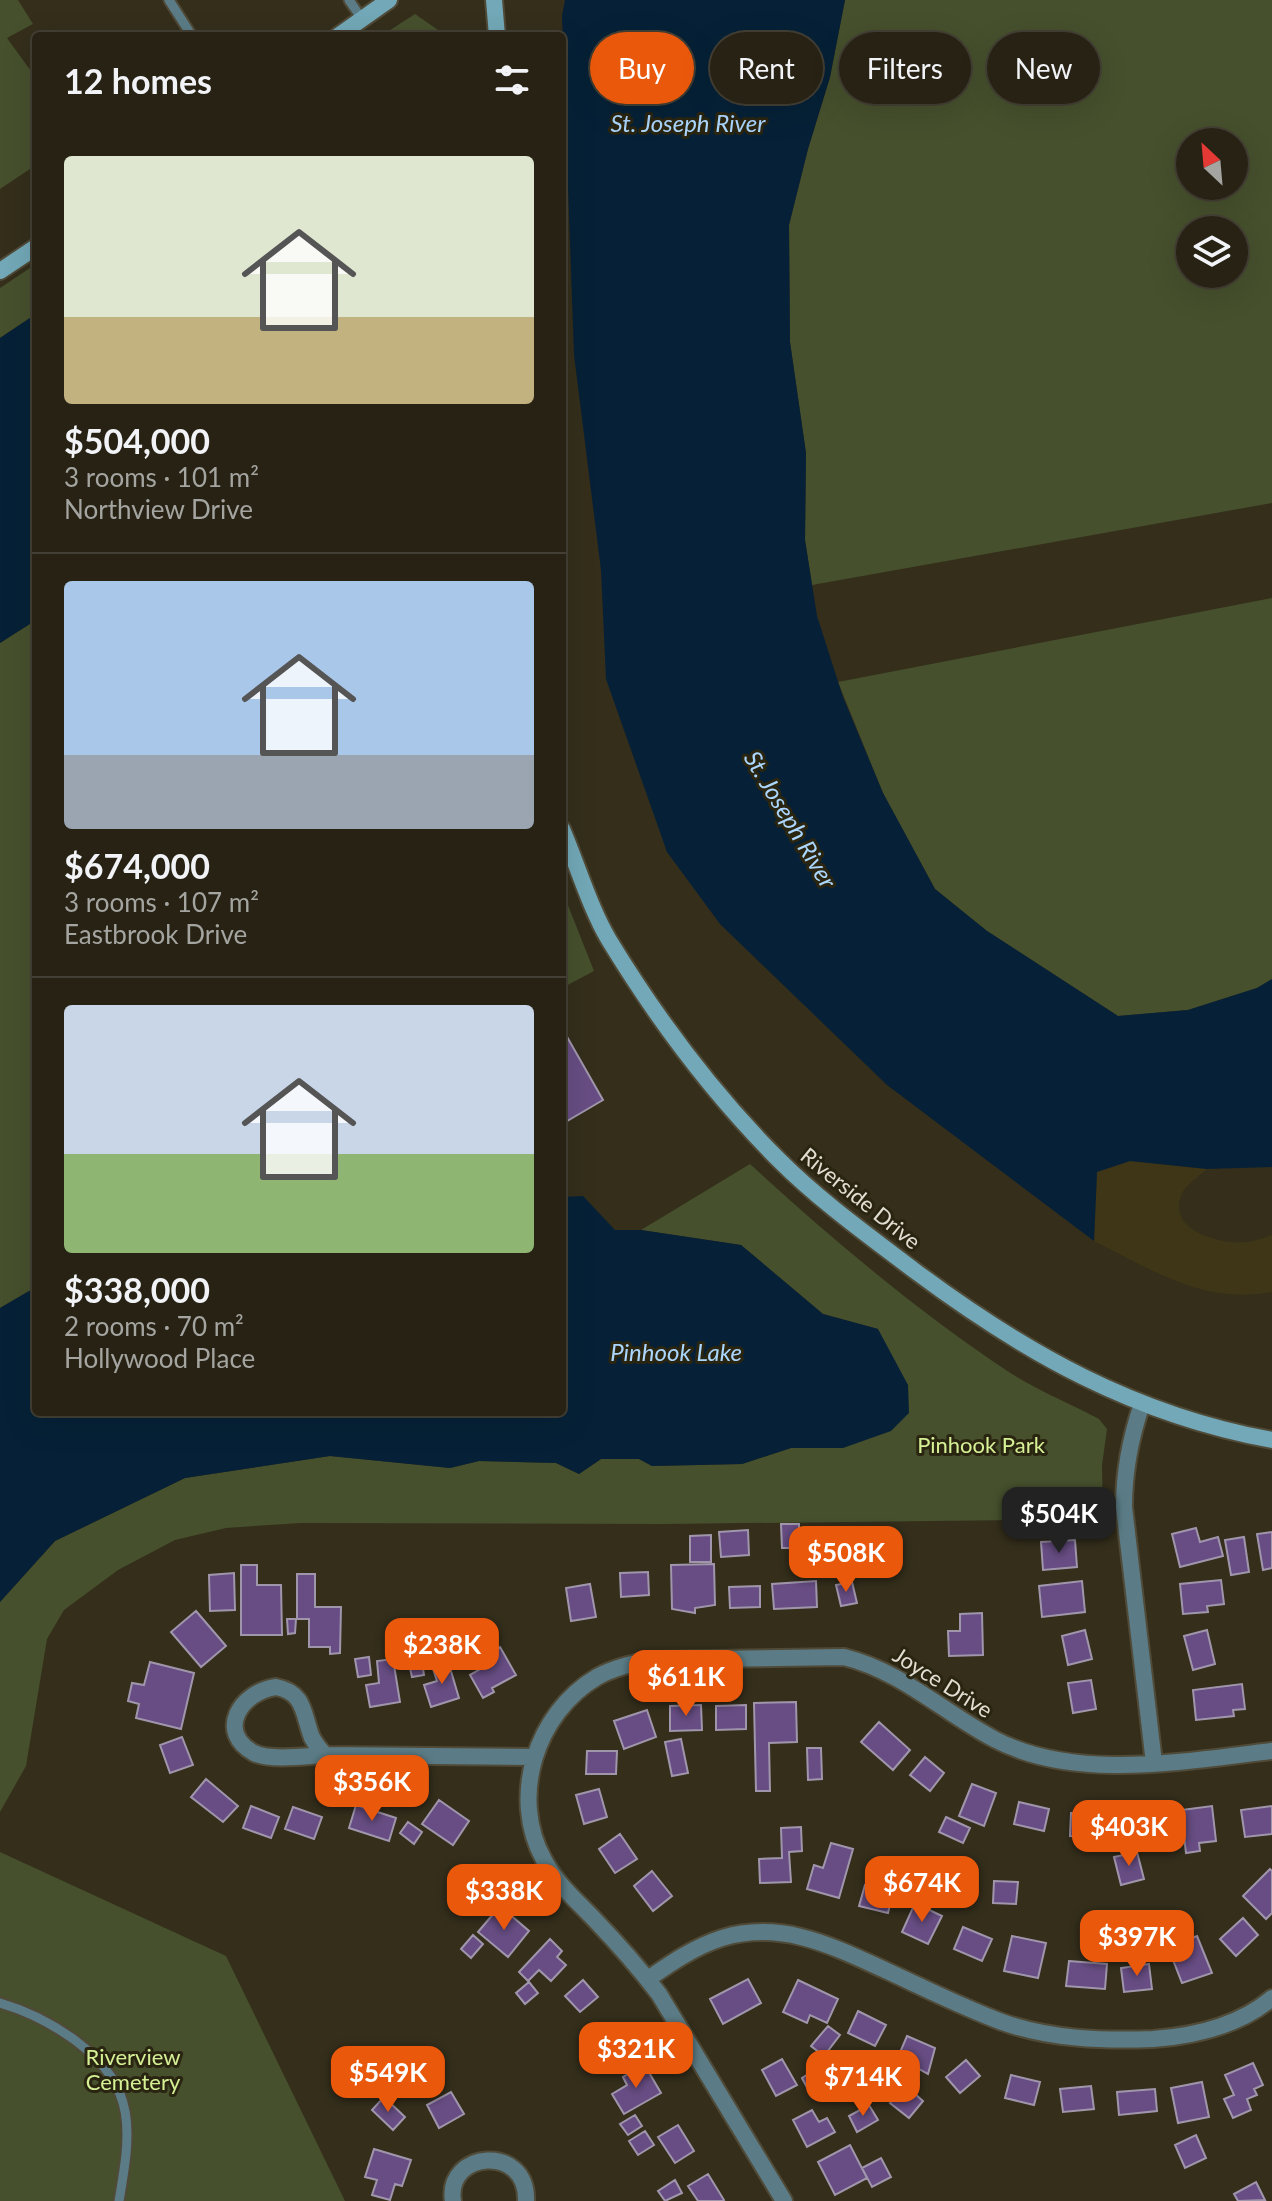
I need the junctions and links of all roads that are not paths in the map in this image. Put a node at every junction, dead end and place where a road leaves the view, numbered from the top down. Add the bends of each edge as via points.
1 (169, 0) edge
2 (349, 0) edge
3 (389, 0) edge
4 (494, 0) edge
5 (362, 19) junction
6 (189, 32) edge
7 (344, 32) edge
8 (497, 32) edge
9 (32, 250) edge
10 (0, 271) edge
11 (566, 839) edge
12 (1142, 1404) junction
13 (1272, 1440) edge
14 (1272, 1751) edge
15 (325, 1755) junction
16 (535, 1757) junction
17 (1154, 1763) junction
18 (648, 1979) junction
19 (1272, 1998) edge
20 (0, 2003) edge
21 (119, 2201) edge
22 (453, 2201) edge
23 (526, 2201) edge
24 (784, 2201) edge

1 - 6 lane
2 - 5 lane
3 - 5 street
4 - 8 street
5 - 7 street
9 - 10 street
11 - 12 street, Riverside Drive via 607,937 691,1059 780,1161 845,1218 968,1310 1066,1370
12 - 13 street, Riverside Drive
12 - 17 street via 1129,1443 1124,1507
14 - 17 street, Joyce Drive
15 - 15 street via 292,1692 262,1689 241,1705 236,1730 252,1752 264,1757
15 - 16 street
16 - 17 street, Joyce Drive via 563,1706 599,1676 623,1665 826,1656 892,1673 999,1742 1073,1761
16 - 18 street, Joyce Drive via 529,1809 543,1859
18 - 19 street via 697,1948 724,1938 778,1932 823,1941 1005,2023 1072,2038 1119,2041 1199,2033
18 - 24 street, Joyce Drive
20 - 21 lane via 65,2033 112,2075 125,2110 127,2142
22 - 23 street via 457,2179 467,2166 483,2160 514,2168 524,2182

